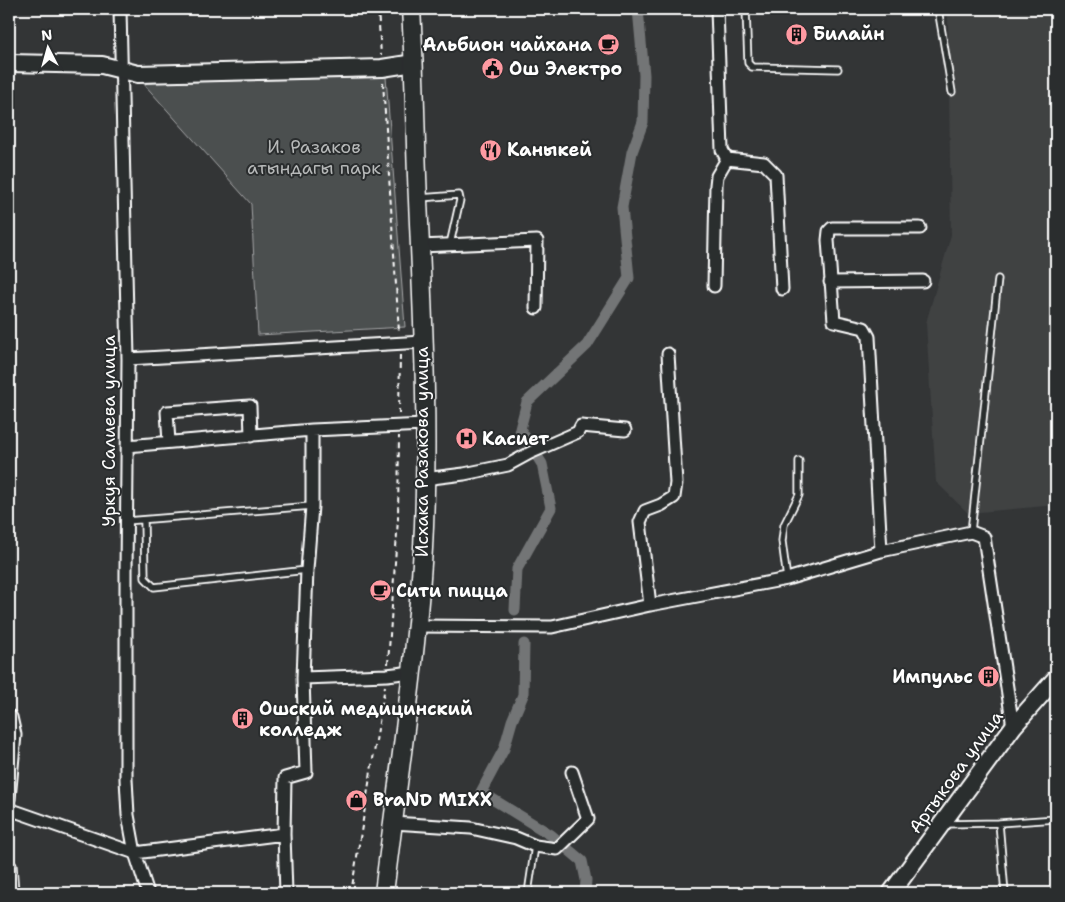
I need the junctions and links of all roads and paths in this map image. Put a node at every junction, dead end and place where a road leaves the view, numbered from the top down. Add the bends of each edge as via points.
1 (120, 9) edge
2 (378, 9) edge
3 (411, 9) edge
4 (717, 9) edge
5 (746, 9) edge
6 (938, 9) edge
7 (9, 63) edge
8 (414, 63) junction
9 (382, 68) junction
10 (838, 69) dead end
11 (122, 71) junction
12 (952, 92) dead end
13 (727, 159) junction
14 (418, 198) junction
15 (920, 228) dead end
16 (450, 244) junction
17 (420, 246) junction
18 (998, 279) dead end
19 (922, 281) dead end
20 (830, 282) junction
21 (714, 286) dead end
22 (782, 289) dead end
23 (536, 308) dead end
24 (423, 342) junction
25 (400, 343) junction
26 (668, 354) dead end
27 (128, 359) junction
28 (425, 426) junction
29 (399, 427) junction
30 (312, 430) junction
31 (625, 430) dead end
32 (251, 436) junction
33 (169, 442) junction
34 (127, 446) junction
35 (799, 461) dead end
36 (424, 479) junction
37 (312, 506) junction
38 (144, 520) junction
39 (126, 521) junction
40 (971, 532) junction
41 (881, 551) junction
42 (307, 570) junction
43 (787, 579) junction
44 (650, 605) junction
45 (416, 626) junction
46 (412, 672) junction
47 (387, 675) junction
48 (303, 678) junction
49 (1056, 678) edge
50 (9, 716) edge
51 (1013, 727) junction
52 (572, 772) dead end
53 (9, 799) edge
54 (9, 809) edge
55 (1056, 819) edge
56 (393, 823) junction
57 (999, 823) junction
58 (943, 824) junction
59 (284, 834) junction
60 (535, 846) junction
61 (135, 853) junction
62 (9, 862) edge
63 (13, 893) edge
64 (148, 893) edge
65 (286, 893) edge
66 (351, 893) edge
67 (384, 893) edge
68 (528, 893) edge
69 (891, 893) edge
70 (1005, 893) edge

1 - 11 street, Уркуя Салиева улица
2 - 9 path
3 - 8 main road, Исхака Разакова улица
4 - 13 street via 722,150
5 - 10 lane via 748,63 752,67
6 - 12 lane
7 - 11 street via 102,65
8 - 9 street
8 - 14 main road, Исхака Разакова улица
9 - 11 street via 138,74
9 - 25 path
11 - 27 street, Уркуя Салиева улица
13 - 21 street via 717,176 716,185
13 - 22 street via 764,163 776,175
14 - 16 lane via 459,195
14 - 17 main road, Исхака Разакова улица
15 - 20 street via 828,230
16 - 17 street
16 - 23 street via 537,241
17 - 24 main road, Исхака Разакова улица
18 - 40 lane
19 - 20 street
20 - 41 street via 834,320 864,328 869,337
24 - 25 street
24 - 28 main road, Исхака Разакова улица
25 - 27 street
25 - 29 path
26 - 44 street via 676,483 674,498 645,511 640,522
27 - 34 street, Уркуя Салиева улица
28 - 29 street
28 - 36 main road, Исхака Разакова улица
29 - 30 street
29 - 47 path via 398,519
30 - 32 street
30 - 37 street
31 - 36 street via 582,426 578,432 508,465
32 - 33 street
32 - 33 street via 250,406 168,412
33 - 34 street
34 - 39 street, Уркуя Салиева улица
35 - 43 lane via 799,495 784,525 782,541
36 - 45 main road, Исхака Разакова улица via 423,547
37 - 38 lane
37 - 42 street
38 - 39 lane
38 - 42 lane via 145,578 154,587
39 - 61 street, Уркуя Салиева улица via 126,779
40 - 41 street
40 - 51 street via 984,538
41 - 43 street
42 - 48 street
43 - 44 street
44 - 45 street via 552,627
45 - 46 main road, Исхака Разакова улица
46 - 47 street
46 - 56 main road, Исхака Разакова улица
47 - 48 street
47 - 66 path
48 - 59 street via 306,772 285,778
49 - 51 street, Артыкова улица
50 - 53 street via 15,735
51 - 58 street, Артыкова улица
52 - 60 street via 588,820 557,849
54 - 61 street
55 - 57 lane
56 - 60 street via 471,828 516,838
56 - 67 main road, Исхака Разакова улица
57 - 58 lane
57 - 70 lane
58 - 69 street, Артыкова улица
59 - 61 street
59 - 65 street
60 - 68 lane
61 - 64 street, Уркуя Салиева улица
62 - 63 lane via 14,869

